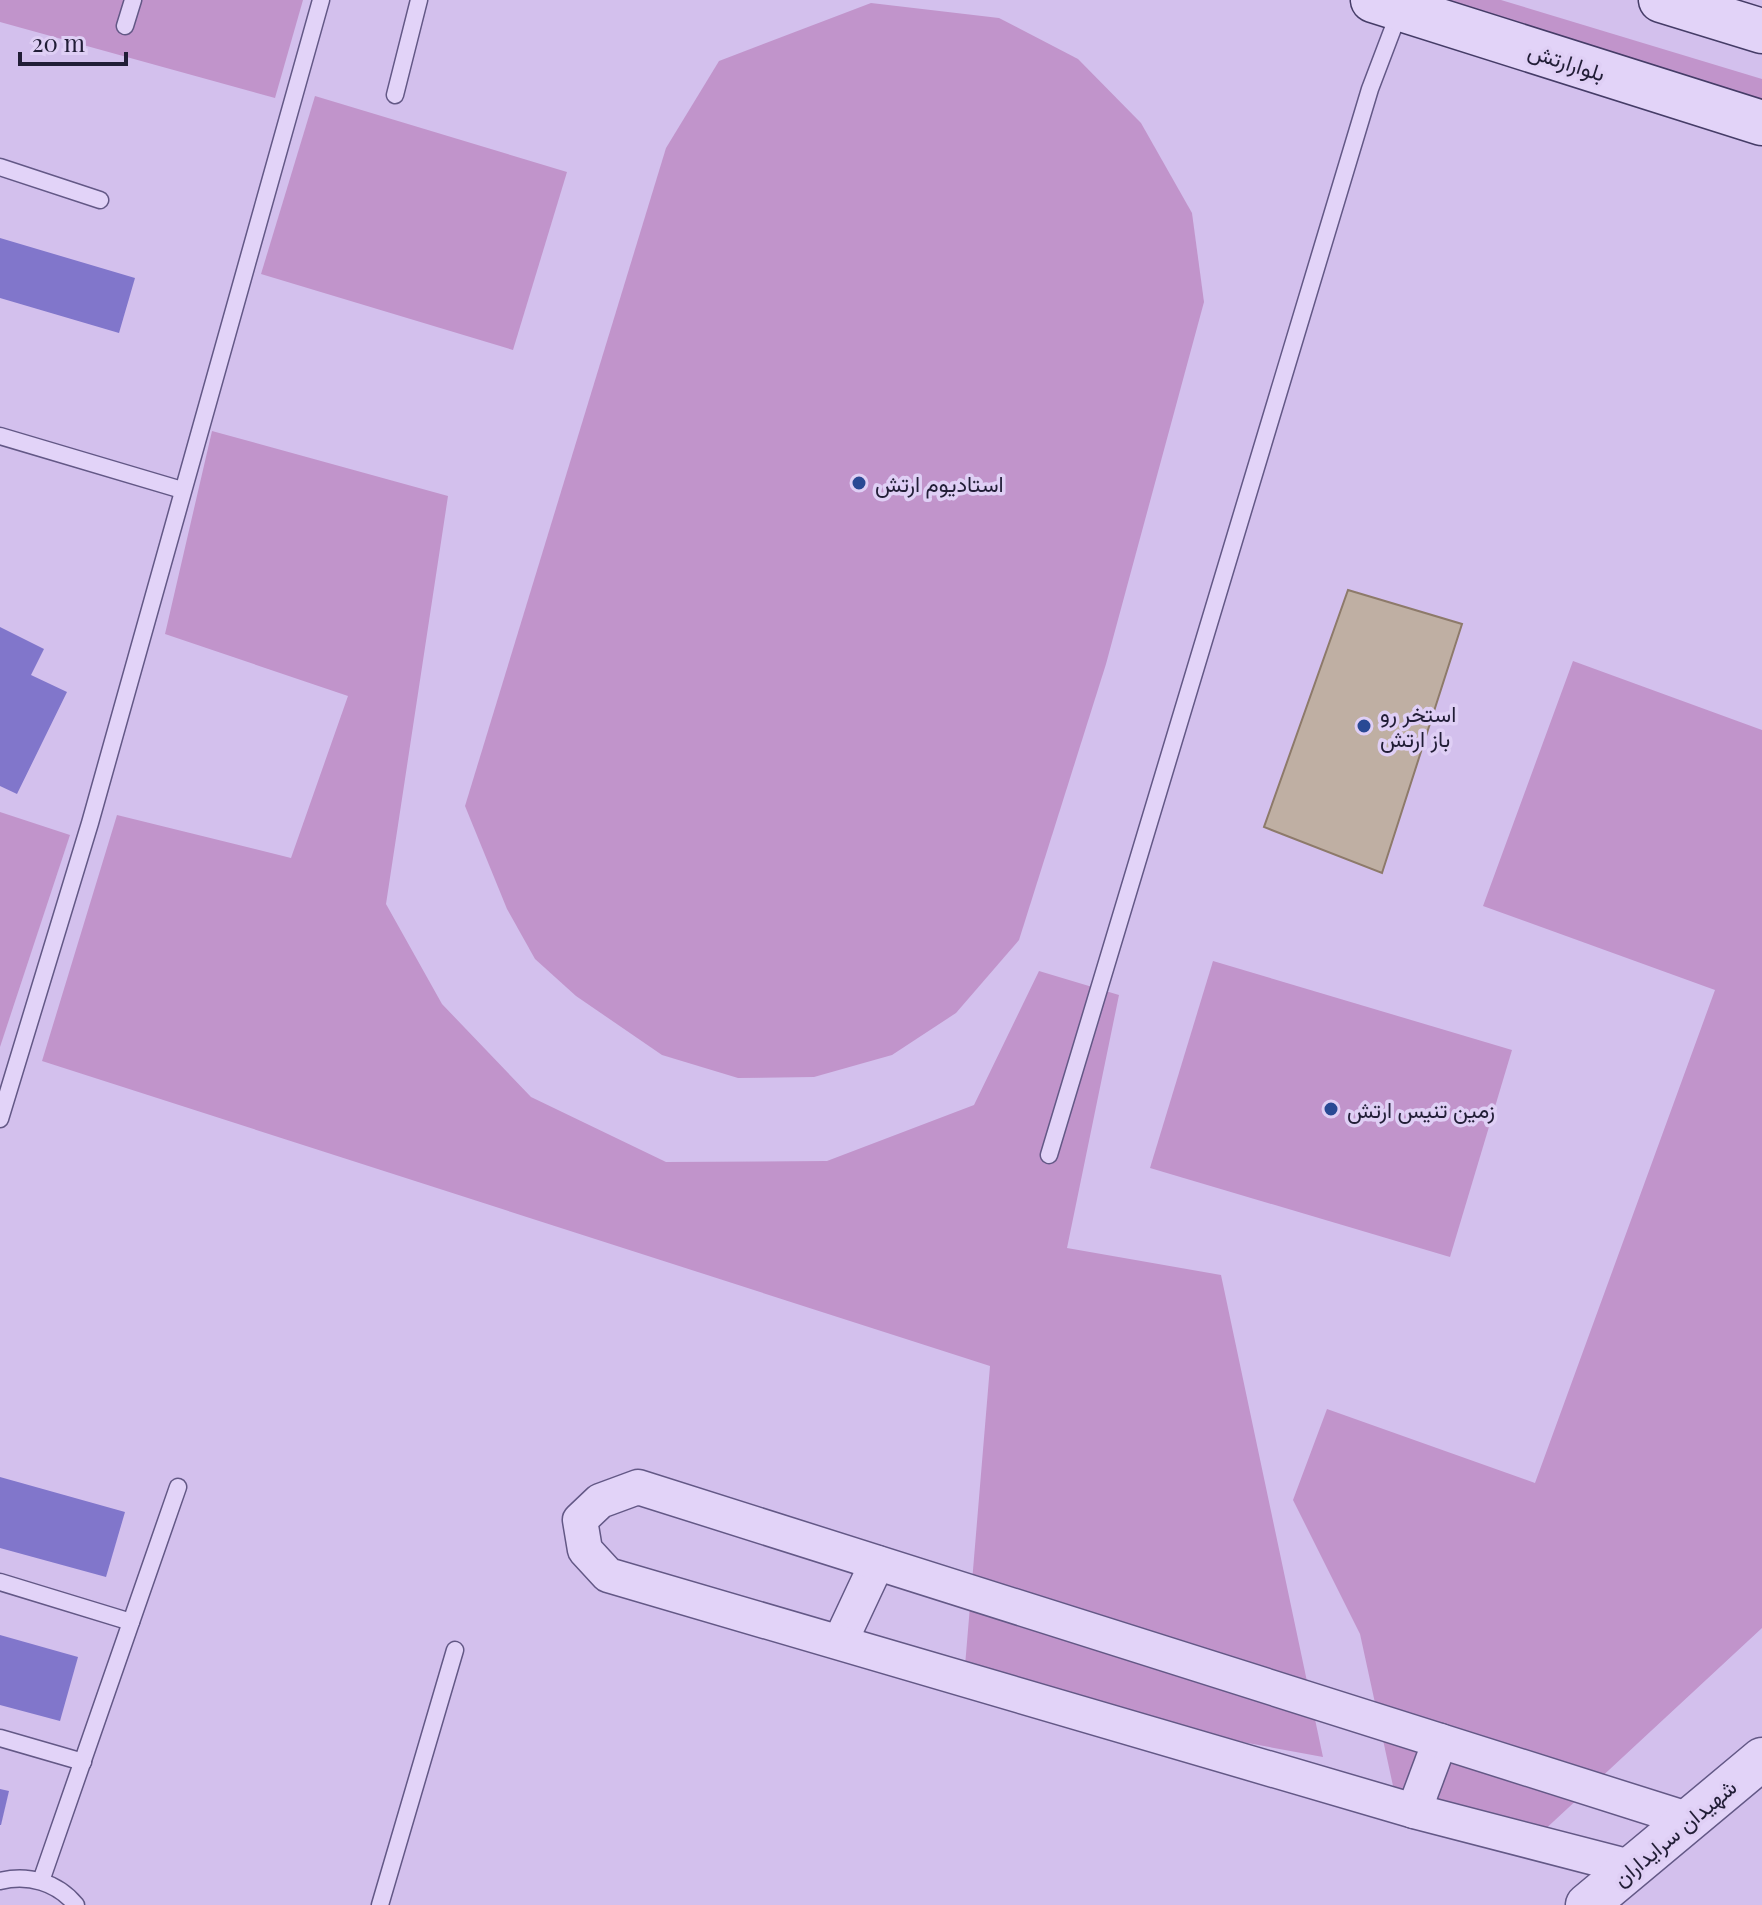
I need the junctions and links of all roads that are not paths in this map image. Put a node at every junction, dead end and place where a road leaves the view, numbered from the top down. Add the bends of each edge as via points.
1 (133, 0) edge
2 (321, 0) edge
3 (419, 0) edge
4 (1661, 0) edge
5 (1387, 4) edge
6 (1742, 18) edge
7 (125, 26) dead end
8 (395, 95) dead end
9 (1762, 123) edge
10 (0, 167) edge
11 (100, 200) dead end
12 (0, 436) edge
13 (182, 490) junction
14 (0, 1119) edge
15 (1049, 1155) dead end
16 (178, 1487) dead end
17 (877, 1563) junction
18 (0, 1582) edge
19 (131, 1622) junction
20 (840, 1642) junction
21 (455, 1650) dead end
22 (0, 1738) edge
23 (1440, 1741) junction
24 (1762, 1759) edge
25 (83, 1762) junction
26 (1414, 1811) junction
27 (1690, 1820) junction
28 (1630, 1867) junction
29 (0, 1881) edge
30 (41, 1881) junction
31 (76, 1905) edge
32 (380, 1905) edge
33 (1587, 1905) edge

1 - 7 lane
2 - 13 lane
3 - 8 lane
4 - 6 main road
5 - 9 main road, بلوارارتش
5 - 15 lane via 1370,89
10 - 11 lane
12 - 13 lane
13 - 14 lane via 90,823
16 - 19 lane
17 - 20 street
17 - 20 street via 638,1487 600,1501 580,1520 585,1550 608,1575
17 - 23 street
18 - 19 lane
19 - 25 lane
20 - 26 street
21 - 32 lane
22 - 25 lane
23 - 26 street
23 - 27 street
24 - 27 street, شهیدان سرایداران
25 - 30 lane
26 - 28 street
27 - 28 street, شهیدان سرایداران
28 - 33 street, شهیدان سرایداران
29 - 30 lane
30 - 31 lane

